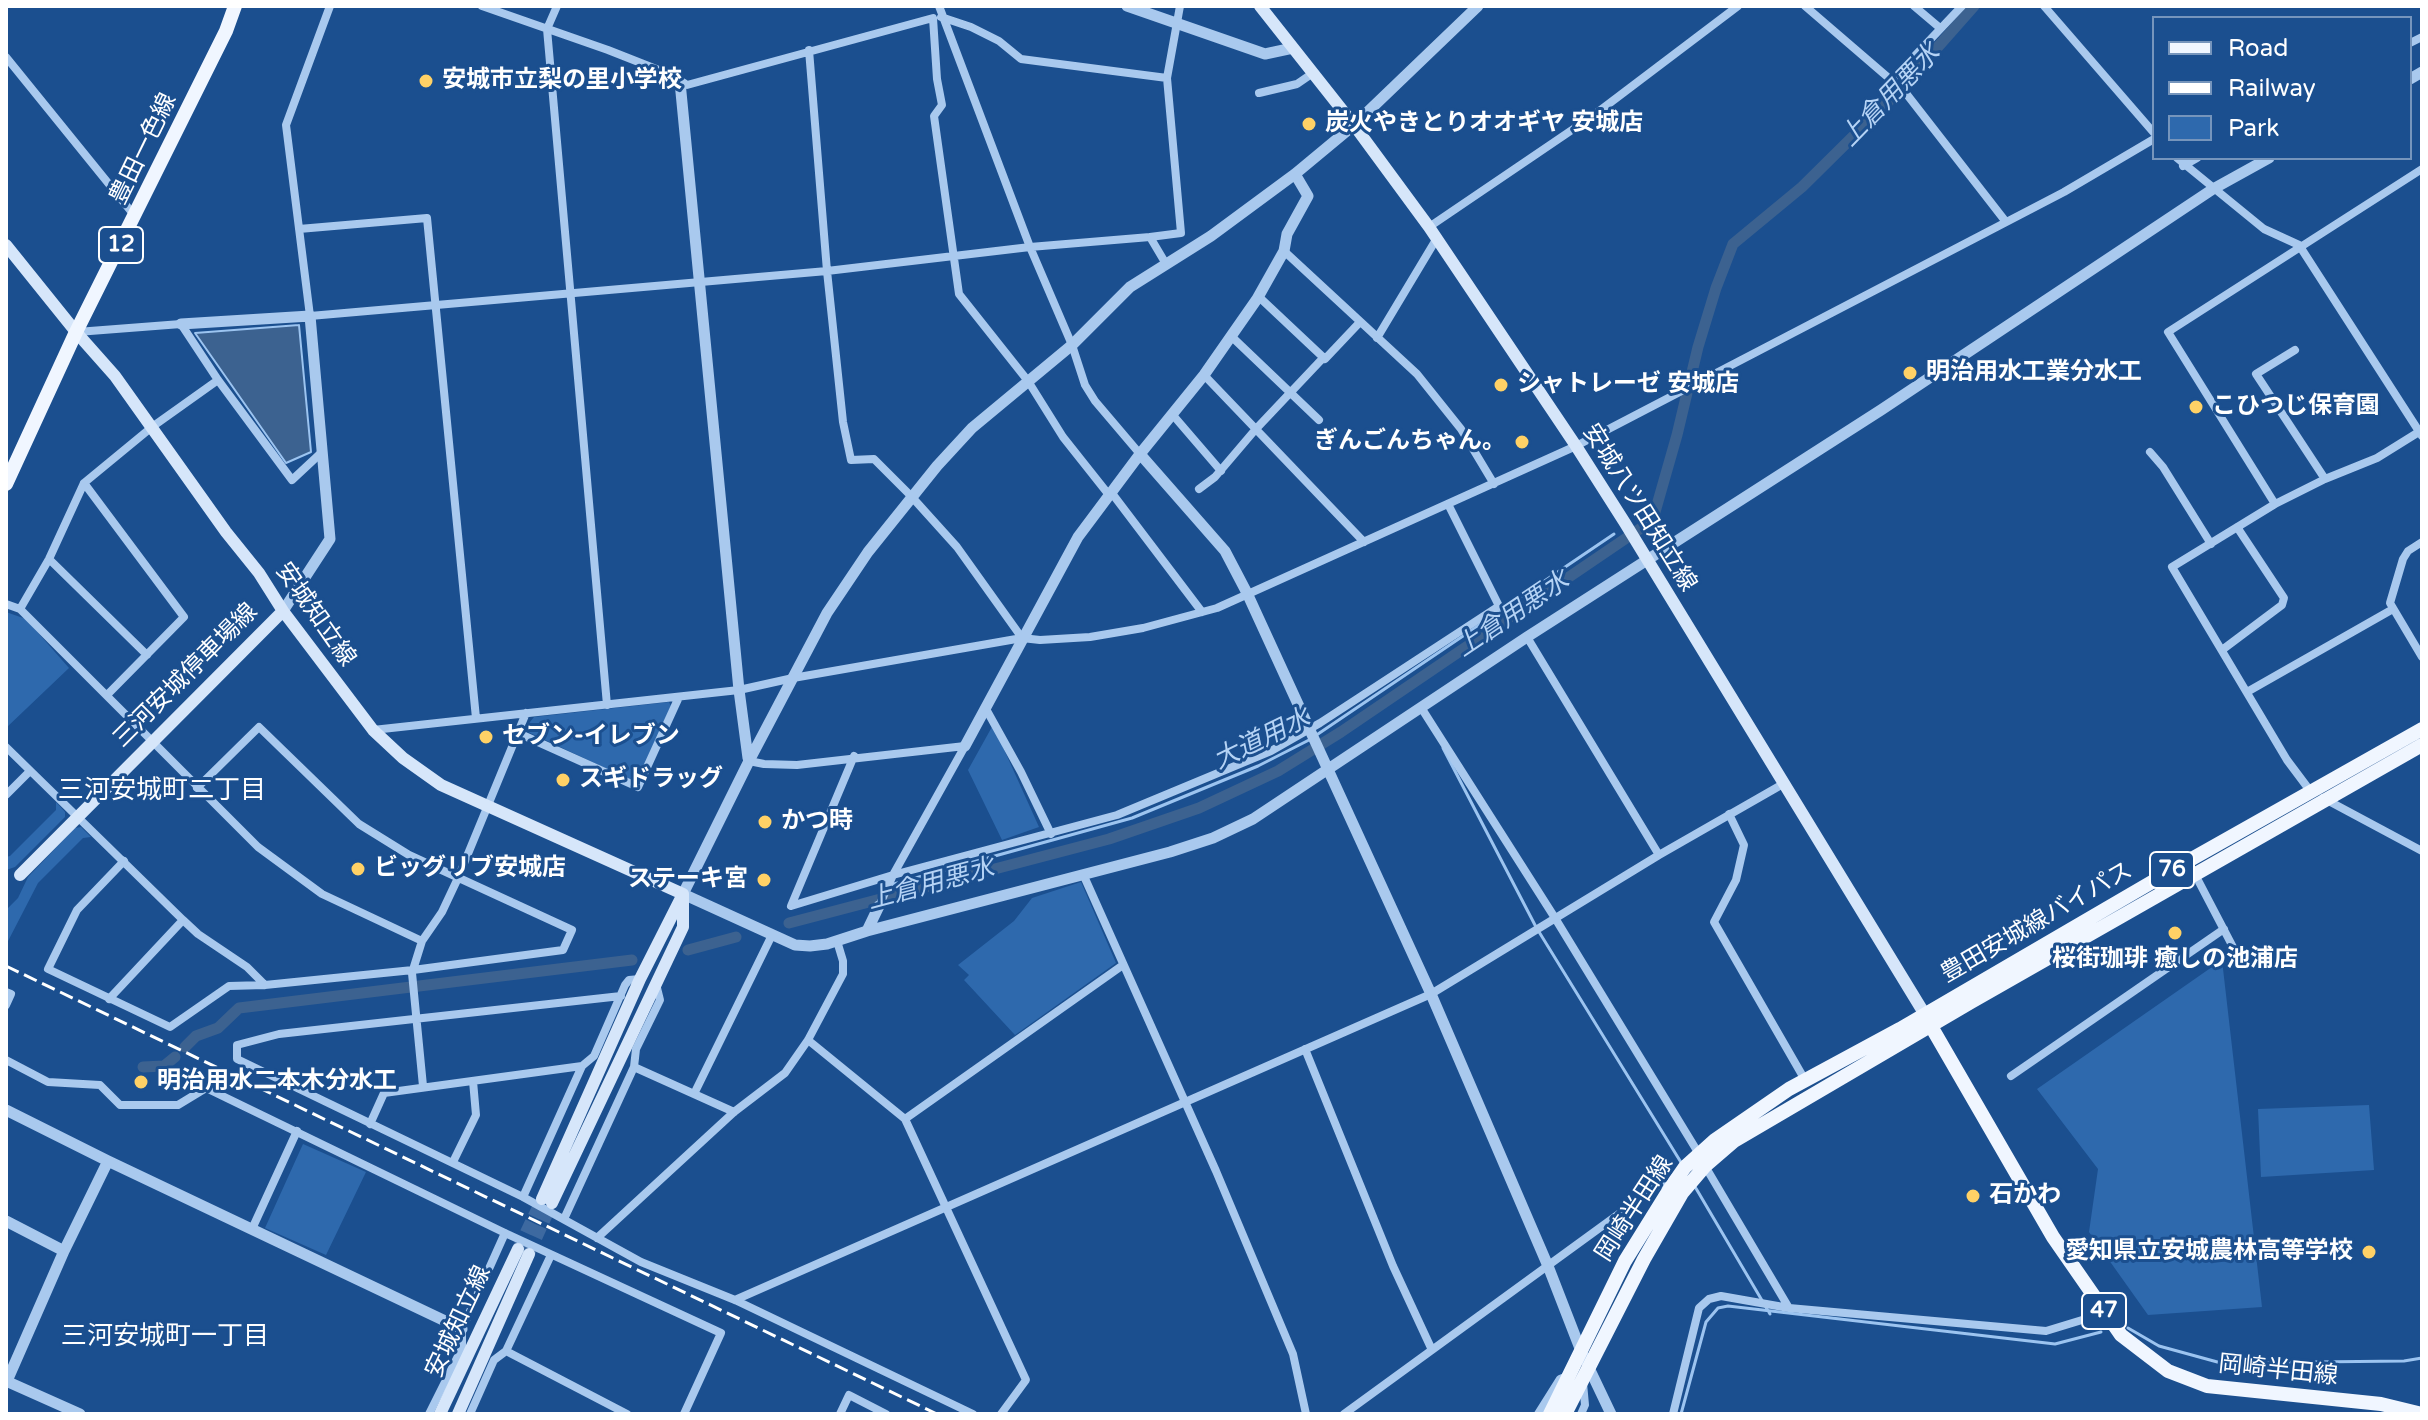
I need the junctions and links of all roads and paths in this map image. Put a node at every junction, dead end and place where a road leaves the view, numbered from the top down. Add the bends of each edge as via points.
1 (235, 6) edge
2 (330, 6) edge
3 (482, 6) edge
4 (557, 6) edge
5 (939, 6) edge
6 (1127, 6) edge
7 (1180, 6) edge
8 (1260, 6) edge
9 (1478, 6) edge
10 (1738, 6) edge
11 (1805, 6) edge
12 (1914, 6) edge
13 (1962, 6) edge
14 (2044, 6) edge
15 (938, 17) junction
16 (1177, 22) junction
17 (1940, 28) junction
18 (547, 29) junction
19 (1293, 48) junction
20 (809, 50) junction
21 (6, 57) edge
22 (1313, 73) junction
23 (1167, 78) junction
24 (680, 82) junction
25 (1894, 83) junction
26 (1259, 93) dead end
27 (1354, 125) junction
28 (2152, 134) edge
29 (2152, 137) edge
30 (2265, 160) edge
31 (2180, 162) edge
32 (2422, 169) edge
33 (1295, 174) junction
34 (2213, 189) junction
35 (135, 217) junction
36 (2006, 222) junction
37 (1429, 227) junction
38 (299, 229) junction
39 (1150, 237) junction
40 (1437, 238) junction
41 (6, 245) edge
42 (2299, 245) junction
43 (1030, 247) junction
44 (1284, 251) junction
45 (953, 256) junction
46 (1166, 264) junction
47 (827, 271) junction
48 (699, 282) junction
49 (570, 292) junction
50 (1258, 296) junction
51 (437, 304) junction
52 (310, 316) junction
53 (1360, 322) junction
54 (181, 324) junction
55 (76, 332) junction
56 (1231, 336) junction
57 (1377, 338) junction
58 (1072, 345) junction
59 (2295, 350) dead end
60 (1324, 357) junction
61 (1204, 375) junction
62 (218, 380) junction
63 (1028, 381) junction
64 (1290, 392) junction
65 (1172, 414) junction
66 (1319, 420) dead end
67 (152, 427) junction
68 (1255, 430) junction
69 (2421, 433) edge
70 (1576, 446) junction
71 (322, 452) junction
72 (2150, 452) dead end
73 (13, 453) edge
74 (1140, 454) junction
75 (1221, 471) junction
76 (2325, 479) junction
77 (84, 483) junction
78 (6, 484) edge
79 (1494, 484) junction
80 (1199, 489) dead end
81 (1110, 493) junction
82 (911, 496) junction
83 (1448, 504) junction
84 (2275, 504) junction
85 (2237, 527) junction
86 (1364, 542) junction
87 (2422, 542) edge
88 (2211, 544) junction
89 (49, 559) junction
90 (1647, 560) junction
91 (1247, 593) junction
92 (6, 604) edge
93 (20, 609) junction
94 (2393, 609) junction
95 (283, 611) junction
96 (1202, 612) junction
97 (1527, 637) junction
98 (1022, 638) junction
99 (2222, 650) junction
100 (147, 655) junction
101 (2422, 657) edge
102 (793, 678) junction
103 (739, 690) junction
104 (2247, 692) junction
105 (107, 695) junction
106 (679, 697) junction
107 (607, 705) junction
108 (986, 709) junction
109 (1422, 709) junction
110 (526, 713) junction
111 (476, 718) junction
112 (2422, 729) edge
113 (373, 730) junction
114 (1310, 731) junction
115 (518, 733) junction
116 (152, 740) junction
117 (2422, 745) edge
118 (965, 746) junction
119 (6, 747) edge
120 (854, 756) junction
121 (749, 761) junction
122 (30, 771) junction
123 (1328, 771) junction
124 (1783, 784) junction
125 (197, 788) junction
126 (2310, 792) junction
127 (6, 795) edge
128 (2327, 800) junction
129 (489, 806) junction
130 (1729, 814) junction
131 (77, 816) junction
132 (1051, 834) junction
133 (2422, 851) edge
134 (1659, 855) junction
135 (124, 861) junction
136 (2188, 861) junction
137 (1083, 874) junction
138 (20, 875) dead end
139 (893, 875) junction
140 (2196, 876) junction
141 (458, 878) junction
142 (683, 894) junction
143 (879, 906) joint
144 (1555, 918) junction
145 (183, 920) junction
146 (2224, 929) junction
147 (867, 931) junction
148 (772, 935) junction
149 (422, 941) junction
150 (837, 941) junction
151 (2234, 949) dead end
152 (1123, 965) junction
153 (412, 972) junction
154 (640, 979) junction
155 (656, 984) junction
156 (265, 985) junction
157 (6, 992) edge
158 (1431, 994) junction
159 (621, 996) junction
160 (109, 999) junction
161 (6, 1005) edge
162 (415, 1018) junction
163 (1927, 1020) junction
164 (808, 1040) junction
165 (1305, 1049) junction
166 (6, 1060) edge
167 (582, 1066) junction
168 (634, 1067) junction
169 (2011, 1076) dead end
170 (1805, 1080) junction
171 (473, 1081) junction
172 (423, 1086) junction
173 (694, 1094) junction
174 (1184, 1101) junction
175 (6, 1110) edge
176 (734, 1112) junction
177 (905, 1119) junction
178 (370, 1124) junction
179 (297, 1131) junction
180 (1702, 1160) junction
181 (108, 1161) junction
182 (453, 1162) junction
183 (1671, 1187) junction
184 (523, 1197) junction
185 (947, 1206) junction
186 (564, 1219) junction
187 (6, 1221) edge
188 (252, 1229) junction
189 (505, 1233) junction
190 (597, 1238) junction
191 (64, 1251) junction
192 (551, 1255) junction
193 (1548, 1266) junction
194 (735, 1300) junction
195 (1789, 1308) junction
196 (2105, 1313) junction
197 (462, 1329) junction
198 (1432, 1350) junction
199 (506, 1351) junction
200 (1581, 1351) junction
201 (1589, 1366) junction
202 (1577, 1378) junction
203 (6, 1382) edge
204 (80, 1414) edge
205 (429, 1414) edge
206 (440, 1414) edge
207 (458, 1414) edge
208 (470, 1414) edge
209 (627, 1414) edge
210 (684, 1414) edge
211 (840, 1414) edge
212 (886, 1414) edge
213 (973, 1414) edge
214 (1001, 1414) edge
215 (1306, 1414) edge
216 (1344, 1414) edge
217 (1538, 1414) edge
218 (1550, 1414) edge
219 (1565, 1414) edge
220 (1581, 1414) edge
221 (1611, 1414) edge
222 (1673, 1414) edge
223 (2422, 1414) edge

1 - 35 main road, 豊田一色線 / 12
2 - 38 street via 286,125
3 - 18 street
4 - 18 street
5 - 15 street
6 - 16 street
7 - 16 street
8 - 19 main road, 安城八ツ田知立線
9 - 27 street
10 - 37 street via 1594,115
11 - 25 street
12 - 17 street
13 - 17 street
14 - 28 street
15 - 20 street
15 - 23 street via 999,41 1021,59
15 - 43 street
15 - 45 street via 942,105 934,116
16 - 19 street via 1265,54
16 - 23 street
17 - 25 street
18 - 24 street
18 - 49 street
19 - 22 main road, 安城八ツ田知立線
20 - 24 street via 687,85
20 - 47 street
21 - 35 street
22 - 26 street via 1297,84
22 - 27 main road, 安城八ツ田知立線
23 - 39 street via 1181,233
24 - 48 street
25 - 36 street
27 - 33 street
27 - 37 main road, 安城八ツ田知立線
29 - 36 street
30 - 34 street
31 - 34 street
32 - 42 street
33 - 44 street via 1308,196 1287,234
33 - 46 street
34 - 42 street via 2264,229
34 - 90 street
35 - 55 main road, 豊田一色線 / 12
36 - 70 street
37 - 40 main road, 安城八ツ田知立線
38 - 51 street via 427,218
38 - 52 street
39 - 43 street
39 - 46 street
40 - 57 street
40 - 70 main road, 安城八ツ田知立線
41 - 55 main road, 安城知立線
42 - 69 street
42 - 84 street via 2168,332
43 - 45 street
43 - 58 street
44 - 50 street
44 - 53 street
45 - 47 street
45 - 63 street via 959,294
46 - 58 street via 1130,287
47 - 48 street
47 - 82 street via 851,460 874,459
48 - 49 street
48 - 103 street
49 - 51 street
49 - 107 street
50 - 56 street
50 - 60 street
51 - 52 street
51 - 111 street
52 - 54 street
52 - 71 street
53 - 57 street
53 - 60 street
54 - 55 street
54 - 62 street
55 - 67 main road, 安城知立線
55 - 73 main road, 豊田一色線 / 12
56 - 61 street
56 - 64 street
57 - 79 street via 1417,374 1461,429
58 - 63 street
58 - 74 street via 1085,385
59 - 76 street via 2256,374
60 - 64 street
61 - 65 street
61 - 68 street
62 - 67 street
62 - 71 street via 292,480
63 - 81 street via 1063,437
63 - 82 street via 972,428
64 - 66 street
64 - 68 street
65 - 74 street
65 - 75 street
67 - 77 street
67 - 95 main road, 安城知立線
68 - 75 street
68 - 86 street
69 - 76 street
70 - 79 street
70 - 90 main road, 安城八ツ田知立線
71 - 95 street via 330,539
72 - 88 street
73 - 78 main road, 豊田一色線 / 12
74 - 81 street
74 - 91 street via 1225,551
75 - 80 street
76 - 84 street
77 - 89 street
77 - 100 street via 184,617
79 - 83 street
81 - 96 street
81 - 98 street via 1078,537
82 - 98 street via 957,547
82 - 102 street via 827,613
83 - 86 street
83 - 114 street via 1499,606
84 - 85 street
85 - 88 street
85 - 99 street via 2284,598 2282,605
86 - 91 street
87 - 94 street via 2403,559 2390,603
88 - 99 street via 2172,567
89 - 93 street
89 - 100 street
90 - 97 street
90 - 124 main road, 安城八ツ田知立線
91 - 96 street
91 - 114 street
92 - 93 street
93 - 105 street
94 - 101 street
94 - 104 street
95 - 113 main road, 安城知立線
95 - 116 main road, 三河安城停車場線
96 - 98 street via 1090,637
97 - 109 street
97 - 134 street
98 - 102 street
98 - 108 street
99 - 104 street
100 - 105 street
102 - 103 street
102 - 121 street
103 - 106 street
103 - 121 street
104 - 126 street
105 - 116 street
106 - 107 street
106 - 115 street via 638,787
107 - 110 street
108 - 118 street
108 - 132 street
109 - 123 street
109 - 144 street
110 - 111 street
110 - 115 street
111 - 113 street
112 - 126 main road, 豊田安城線バイパス / 76
113 - 129 main road, 安城知立線 via 441,785
114 - 123 street
114 - 132 street via 1194,785
115 - 129 street
116 - 125 street
116 - 131 main road, 三河安城停車場線
117 - 128 main road, 豊田安城線バイパス / 76
118 - 120 street
118 - 139 street
119 - 122 street
120 - 121 street via 797,765
120 - 139 street via 791,906
121 - 142 street
122 - 127 street
122 - 131 street
123 - 137 street via 1213,838
123 - 158 street
124 - 130 street
124 - 163 main road, 安城八ツ田知立線
125 - 141 street via 259,727 359,824
125 - 149 street via 258,847 322,894
126 - 128 street
126 - 136 main road, 豊田安城線バイパス / 76
128 - 133 street
128 - 140 main road, 豊田安城線バイパス / 76
129 - 141 street
129 - 142 main road, 安城知立線
130 - 134 street
130 - 170 street via 1744,845 1736,880 1714,922
131 - 135 street
131 - 138 main road, 三河安城停車場線
132 - 139 street
134 - 144 street
135 - 145 street
135 - 160 street via 77,910 48,969
136 - 140 street
136 - 163 main road, 豊田安城線バイパス / 76
137 - 147 street
137 - 152 street
139 - 143 street
140 - 146 street
140 - 163 main road, 豊田安城線バイパス / 76
141 - 149 street
141 - 153 street via 572,930 563,950
142 - 148 street
142 - 154 main road
142 - 155 main road via 683,927
143 - 147 street
144 - 158 street
144 - 180 street
145 - 156 street
145 - 160 street
146 - 151 street
146 - 169 street
147 - 150 street
148 - 150 street via 795,945
148 - 173 street
149 - 153 street
150 - 164 street via 843,974
152 - 174 street
152 - 177 street
153 - 156 street
153 - 162 street
154 - 155 main road via 547,1201
154 - 159 street via 629,980
155 - 168 street via 660,1000 636,1049
156 - 160 street via 229,986 170,1027
157 - 161 street via 11,994
158 - 165 street
158 - 193 street
159 - 162 street
159 - 167 street via 594,1056
162 - 172 street
162 - 178 street via 279,1034 237,1045 237,1059
163 - 170 main road, 岡崎半田線
163 - 180 main road, 岡崎半田線
163 - 196 main road, 岡崎半田線 / 47 via 2053,1237
164 - 176 street via 785,1073
164 - 177 street
165 - 174 street
165 - 198 street
166 - 179 street via 48,1082 100,1085 120,1105 178,1105 206,1088
167 - 171 street
167 - 184 street
168 - 173 street
168 - 186 street
170 - 180 main road, 岡崎半田線 via 1731,1127
171 - 172 street
171 - 182 street via 476,1115
172 - 178 street via 384,1093
173 - 176 street
174 - 185 street
174 - 215 street via 1293,1354
175 - 181 street
176 - 190 street
177 - 185 street
178 - 182 street
179 - 188 street
179 - 189 street
180 - 183 main road, 岡崎半田線
180 - 195 street
180 - 201 main road, 岡崎半田線
181 - 188 street
181 - 191 street
182 - 184 street
183 - 193 street via 1660,1184
183 - 200 main road, 岡崎半田線 via 1625,1261
184 - 186 street
185 - 194 street
185 - 214 street via 1026,1380
186 - 190 street
187 - 191 street
188 - 197 street
189 - 192 street
189 - 197 street
190 - 194 street
191 - 203 street
192 - 199 street
192 - 210 street via 721,1333
193 - 198 street
193 - 200 street
194 - 213 street
195 - 196 street via 2046,1331
195 - 222 street via 1721,1296 1699,1308
196 - 223 main road, 岡崎半田線 / 47 via 2121,1335 2168,1371 2207,1386 2381,1404
197 - 205 street via 462,1348
198 - 216 street
199 - 208 street via 494,1360
199 - 209 street
200 - 201 street
200 - 202 main road, 岡崎半田線
201 - 202 main road, 岡崎半田線
201 - 221 street
202 - 217 street via 1560,1379
202 - 218 main road, 岡崎半田線
202 - 219 main road, 岡崎半田線
202 - 220 street via 1585,1405
203 - 204 street
206 - 207 main road, 安城知立線 via 524,1251
211 - 212 street via 849,1395

